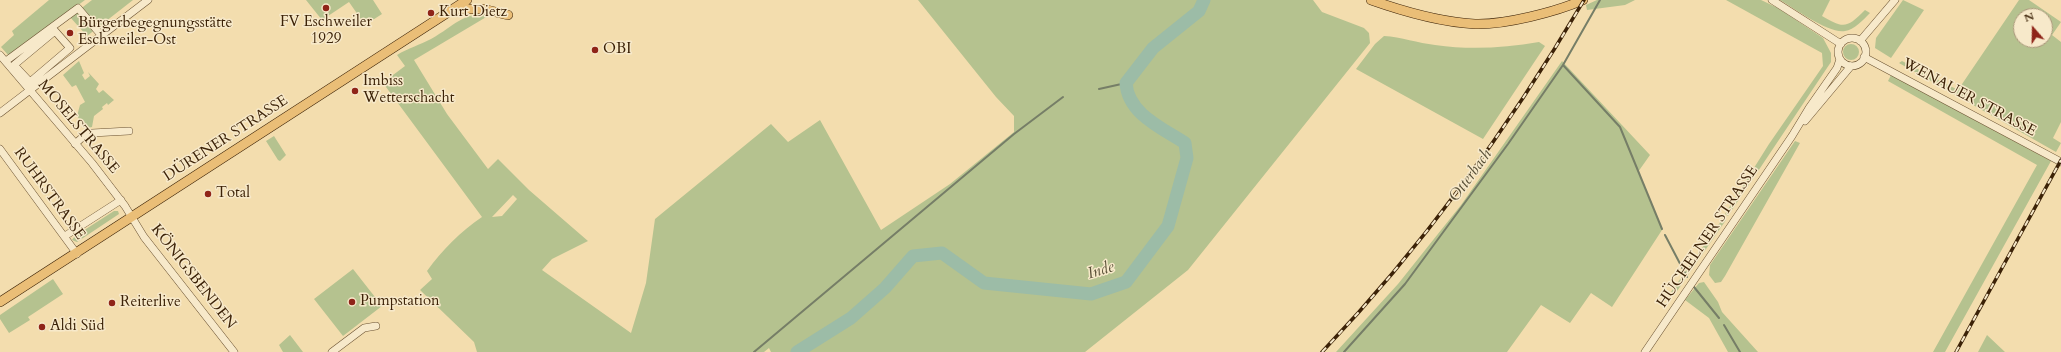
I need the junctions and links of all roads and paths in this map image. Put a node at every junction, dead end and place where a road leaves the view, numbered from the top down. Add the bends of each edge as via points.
1 (148, 0) edge
2 (467, 0) edge
3 (1371, 0) edge
4 (1582, 0) edge
5 (1772, 0) edge
6 (1895, 0) edge
7 (454, 9) junction
8 (508, 15) dead end
9 (50, 33) junction
10 (101, 35) junction
11 (1860, 41) junction
12 (1841, 44) junction
13 (66, 52) junction
14 (0, 55) edge
15 (1864, 57) junction
16 (71, 58) junction
17 (1840, 59) junction
18 (6, 61) junction
19 (1851, 66) junction
20 (31, 90) junction
21 (0, 113) edge
22 (129, 131) dead end
23 (1792, 136) junction
24 (75, 144) junction
25 (1, 152) edge
26 (2061, 162) edge
27 (121, 200) junction
28 (133, 217) junction
29 (65, 236) junction
30 (77, 254) junction
31 (0, 302) edge
32 (376, 326) dead end
33 (234, 352) edge
34 (332, 352) edge
35 (1645, 352) edge

1 - 10 street
2 - 7 main road, DÜRENER STRASSE
3 - 4 main road via 1413,15 1476,24 1557,10
5 - 12 street
6 - 11 street
7 - 8 main road via 483,9
7 - 28 main road, DÜRENER STRASSE
9 - 10 street via 78,8
9 - 13 street via 55,31 70,48
9 - 13 street via 14,65 30,82
9 - 18 street
10 - 16 street
11 - 12 street via 1850,38
11 - 15 street via 1864,47
12 - 17 street via 1838,51
13 - 16 street
14 - 18 street, MOSELSTRASSE
15 - 19 street via 1859,63
15 - 26 street, WENAUER STRASSE
16 - 20 street
17 - 19 street
17 - 23 street, HÜCHELNER STRASSE via 1837,68
18 - 20 street, MOSELSTRASSE
19 - 23 street, HÜCHELNER STRASSE
20 - 21 street
20 - 24 street, MOSELSTRASSE
22 - 24 street via 86,134
23 - 35 street, HÜCHELNER STRASSE
24 - 27 street, MOSELSTRASSE
25 - 29 street, RUHRSTRASSE
27 - 28 street, MOSELSTRASSE
27 - 29 street
28 - 30 main road, DÜRENER STRASSE
28 - 33 street, KÖNIGSBENDEN via 144,237
29 - 30 street, RUHRSTRASSE
30 - 31 main road, DÜRENER STRASSE
32 - 34 street via 364,328

